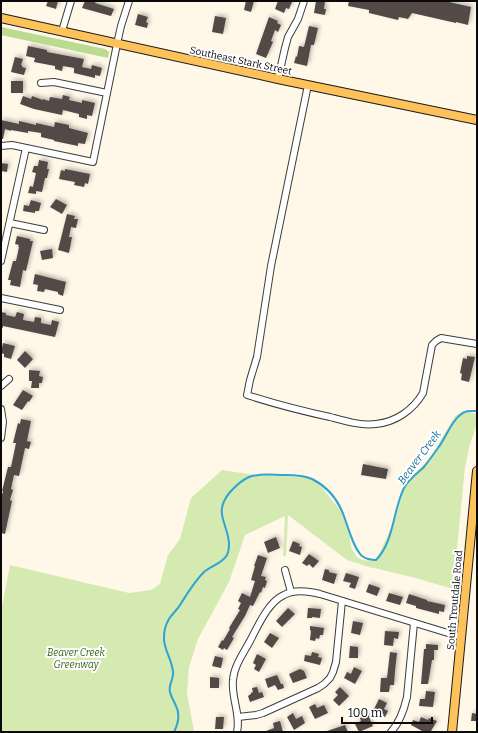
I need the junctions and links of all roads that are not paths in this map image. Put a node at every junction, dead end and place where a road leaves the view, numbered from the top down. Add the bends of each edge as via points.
1 (71, 1) edge
2 (129, 1) edge
3 (304, 1) edge
4 (1, 18) edge
5 (62, 31) junction
6 (117, 44) junction
7 (278, 78) junction
8 (41, 83) dead end
9 (308, 85) junction
10 (107, 93) junction
11 (477, 120) edge
12 (1, 146) edge
13 (26, 148) junction
14 (10, 223) junction
15 (44, 230) dead end
16 (1, 261) edge
17 (1, 298) edge
18 (60, 310) dead end
19 (477, 344) edge
20 (9, 379) dead end
21 (1, 386) edge
22 (1, 409) edge
23 (1, 438) edge
24 (477, 471) edge
25 (474, 537) edge
26 (285, 570) dead end
27 (291, 592) junction
28 (342, 601) junction
29 (414, 623) junction
30 (461, 637) junction
31 (238, 717) junction
32 (237, 732) edge
33 (391, 732) edge
34 (452, 732) edge

1 - 5 street
2 - 6 street
3 - 7 street via 284,48
4 - 5 main road, Southeast Stark Street
5 - 6 main road, Southeast Stark Street
6 - 7 main road, Southeast Stark Street
6 - 10 street
7 - 9 main road, Southeast Stark Street
8 - 10 street via 54,82
9 - 11 main road, Southeast Stark Street
9 - 19 street via 247,395 337,419 364,425 377,424 400,416 411,409 419,399 423,393 432,345 436,341 441,338
10 - 13 street via 92,162
12 - 13 street
13 - 14 street
14 - 15 street
14 - 16 street
17 - 18 street
20 - 21 street
22 - 23 street
24 - 25 main road, South Troutdale Road
25 - 30 main road, South Troutdale Road
26 - 27 street
27 - 28 street via 313,592
27 - 31 street via 284,594 271,605 236,666 232,686
28 - 29 street
28 - 31 street via 336,662 330,678 318,688 263,713
29 - 30 street
29 - 33 street via 405,708
30 - 34 main road, South Troutdale Road
31 - 32 street

